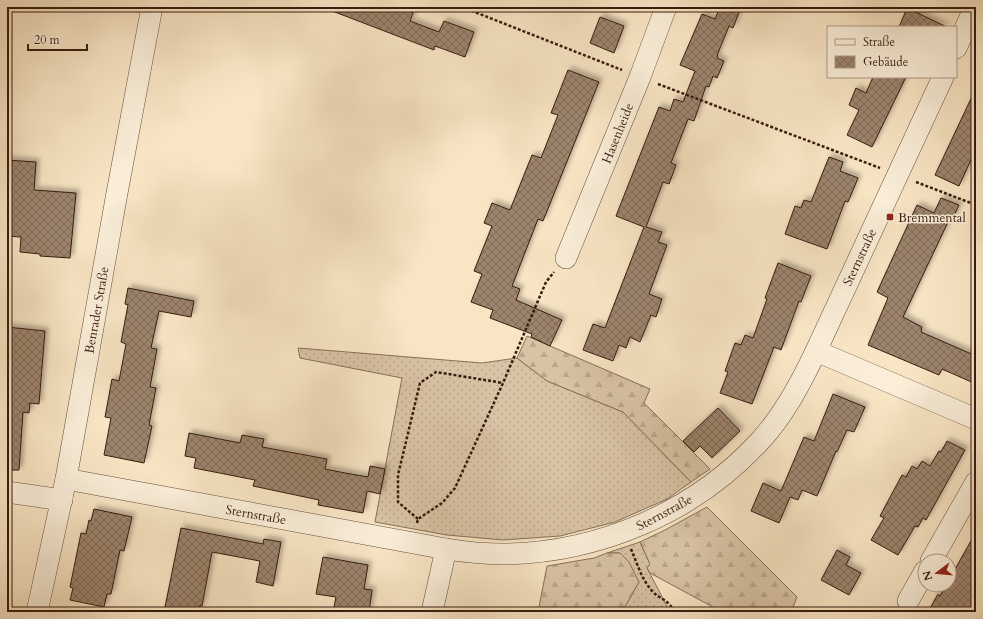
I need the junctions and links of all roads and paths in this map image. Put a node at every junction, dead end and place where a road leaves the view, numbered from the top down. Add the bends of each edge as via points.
1 (152, 7) edge
2 (462, 7) edge
3 (666, 7) edge
4 (975, 7) edge
5 (957, 46) edge
6 (640, 77) junction
7 (943, 78) edge
8 (897, 175) junction
9 (976, 205) edge
10 (566, 258) joint
11 (816, 351) junction
12 (503, 383) junction
13 (976, 419) edge
14 (66, 479) junction
15 (976, 482) edge
16 (7, 492) edge
17 (62, 500) junction
18 (418, 519) junction
19 (624, 532) junction
20 (412, 543) junction
21 (446, 549) junction
22 (935, 553) edge
23 (917, 585) edge
24 (908, 601) dead end
25 (37, 612) edge
26 (432, 612) edge
27 (674, 612) edge

1 - 14 street, Benrader Straße
2 - 6 path
3 - 6 street, Hasenheide
4 - 5 street
6 - 8 path
6 - 10 street, Hasenheide
7 - 8 street, Sternstraße
8 - 9 path
8 - 11 street, Sternstraße
10 - 12 path via 546,282
11 - 13 street
11 - 19 street, Sternstraße via 779,417 738,463 688,500
12 - 18 path via 455,488 442,503
12 - 18 path via 436,372 420,383 398,476 398,502
14 - 17 street, Benrader Straße
14 - 20 street, Sternstraße
15 - 22 street
16 - 17 street
17 - 25 street, Benrader Straße
18 - 20 path
19 - 21 street, Sternstraße via 596,541 532,552 504,554
19 - 27 path via 652,592 671,605
20 - 21 street, Sternstraße
21 - 26 street
23 - 24 street

